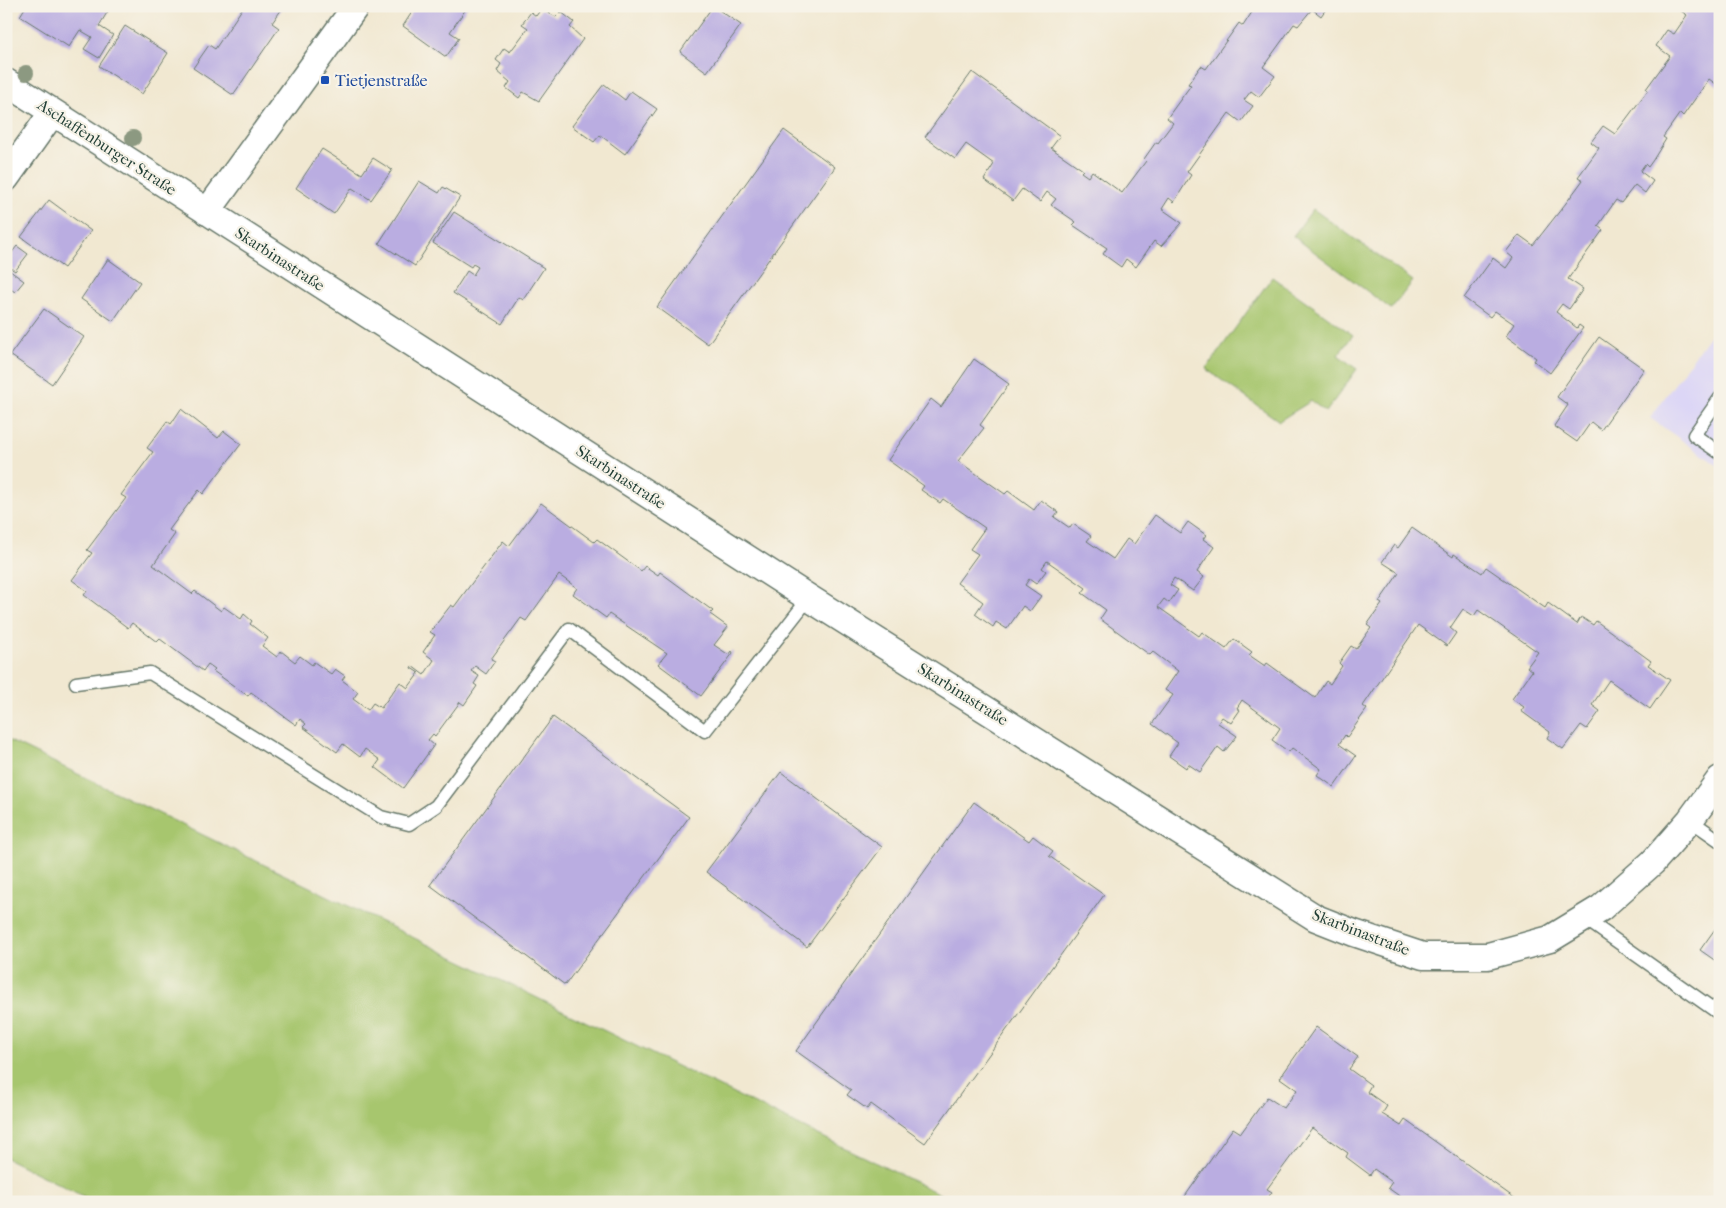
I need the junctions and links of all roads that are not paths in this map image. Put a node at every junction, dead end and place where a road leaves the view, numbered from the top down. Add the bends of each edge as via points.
1 (356, 6) edge
2 (6, 82) edge
3 (53, 112) junction
4 (6, 178) edge
5 (207, 212) junction
6 (1720, 398) edge
7 (1720, 453) edge
8 (809, 598) junction
9 (76, 683) dead end
10 (1720, 779) edge
11 (1690, 820) junction
12 (1720, 841) edge
13 (1584, 918) junction
14 (1720, 1014) edge

1 - 5 street
2 - 3 street, Aschaffenburger Straße
3 - 4 street
3 - 5 street, Aschaffenburger Straße
5 - 8 street, Skarbinastraße
6 - 7 lane via 1694,435
8 - 9 lane via 705,731 569,629 436,806 408,824 381,817 150,673
8 - 13 street, Skarbinastraße via 1316,918 1354,934 1423,956 1488,956 1550,939
10 - 11 street, Skarbinastraße
11 - 12 lane
11 - 13 street, Skarbinastraße via 1653,862 1601,908
13 - 14 lane

